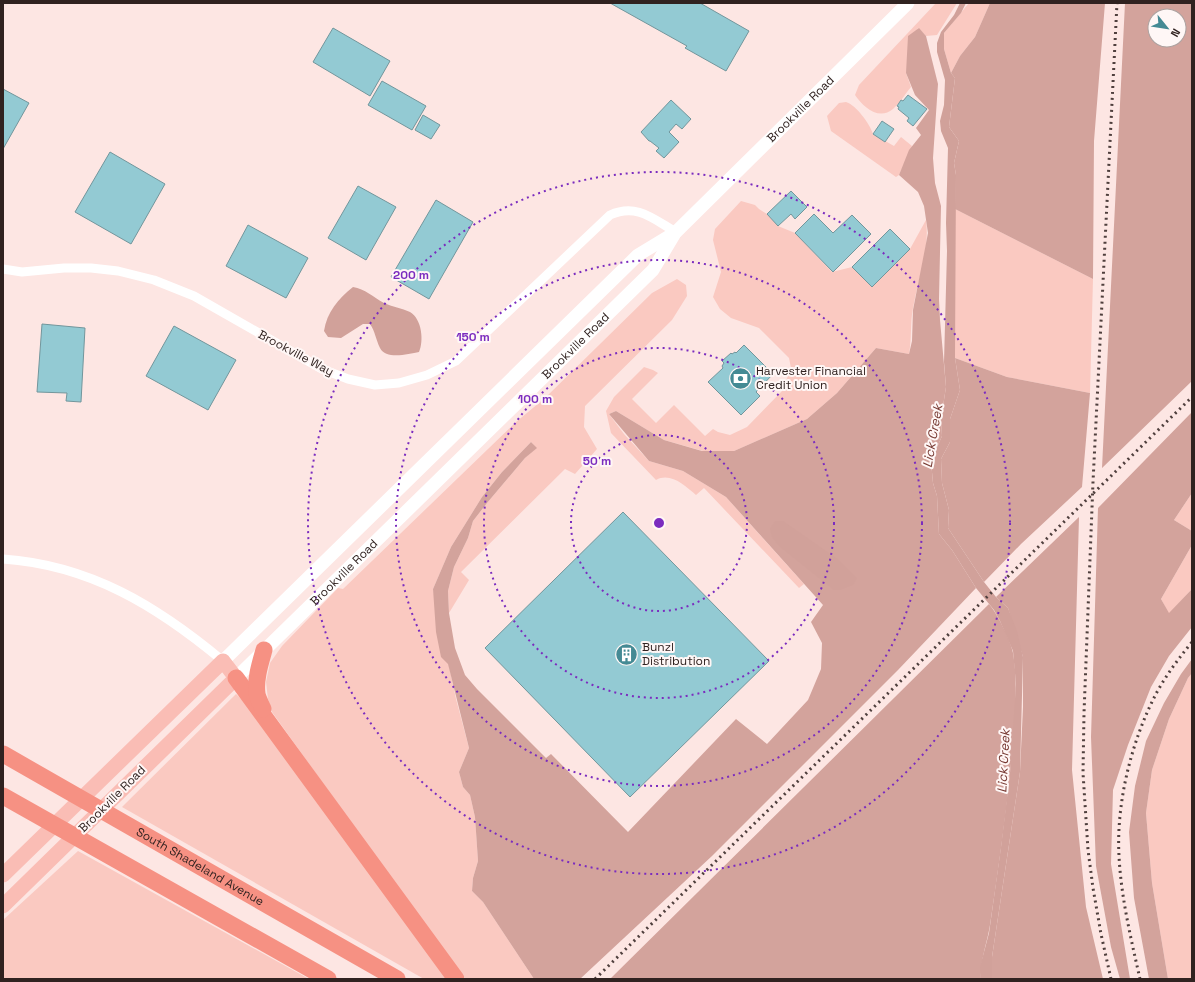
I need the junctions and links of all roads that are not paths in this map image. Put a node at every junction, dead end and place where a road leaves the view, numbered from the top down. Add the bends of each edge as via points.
1 (908, 3) edge
2 (676, 232) junction
3 (3, 270) edge
4 (3, 559) edge
5 (264, 650) junction
6 (222, 661) junction
7 (236, 678) junction
8 (265, 717) junction
9 (3, 754) edge
10 (3, 796) edge
11 (3, 875) edge
12 (3, 906) edge
13 (328, 979) edge
14 (397, 979) edge
15 (456, 979) edge

1 - 2 main road, Brookville Road
2 - 3 street, Brookville Way via 637,211 623,210 610,215 456,361 427,375 399,383 375,386 322,369 194,296 154,280 91,268 22,272
2 - 5 main road, Brookville Road via 653,270
2 - 6 main road, Brookville Road via 638,255
4 - 6 street via 60,568 110,586 163,616
5 - 7 main road, Brookville Road
5 - 8 highway via 257,694
6 - 7 main road
6 - 11 main road, Brookville Road
7 - 8 highway
7 - 12 main road, Brookville Road
8 - 15 highway
9 - 14 highway, South Shadeland Avenue
10 - 13 highway

